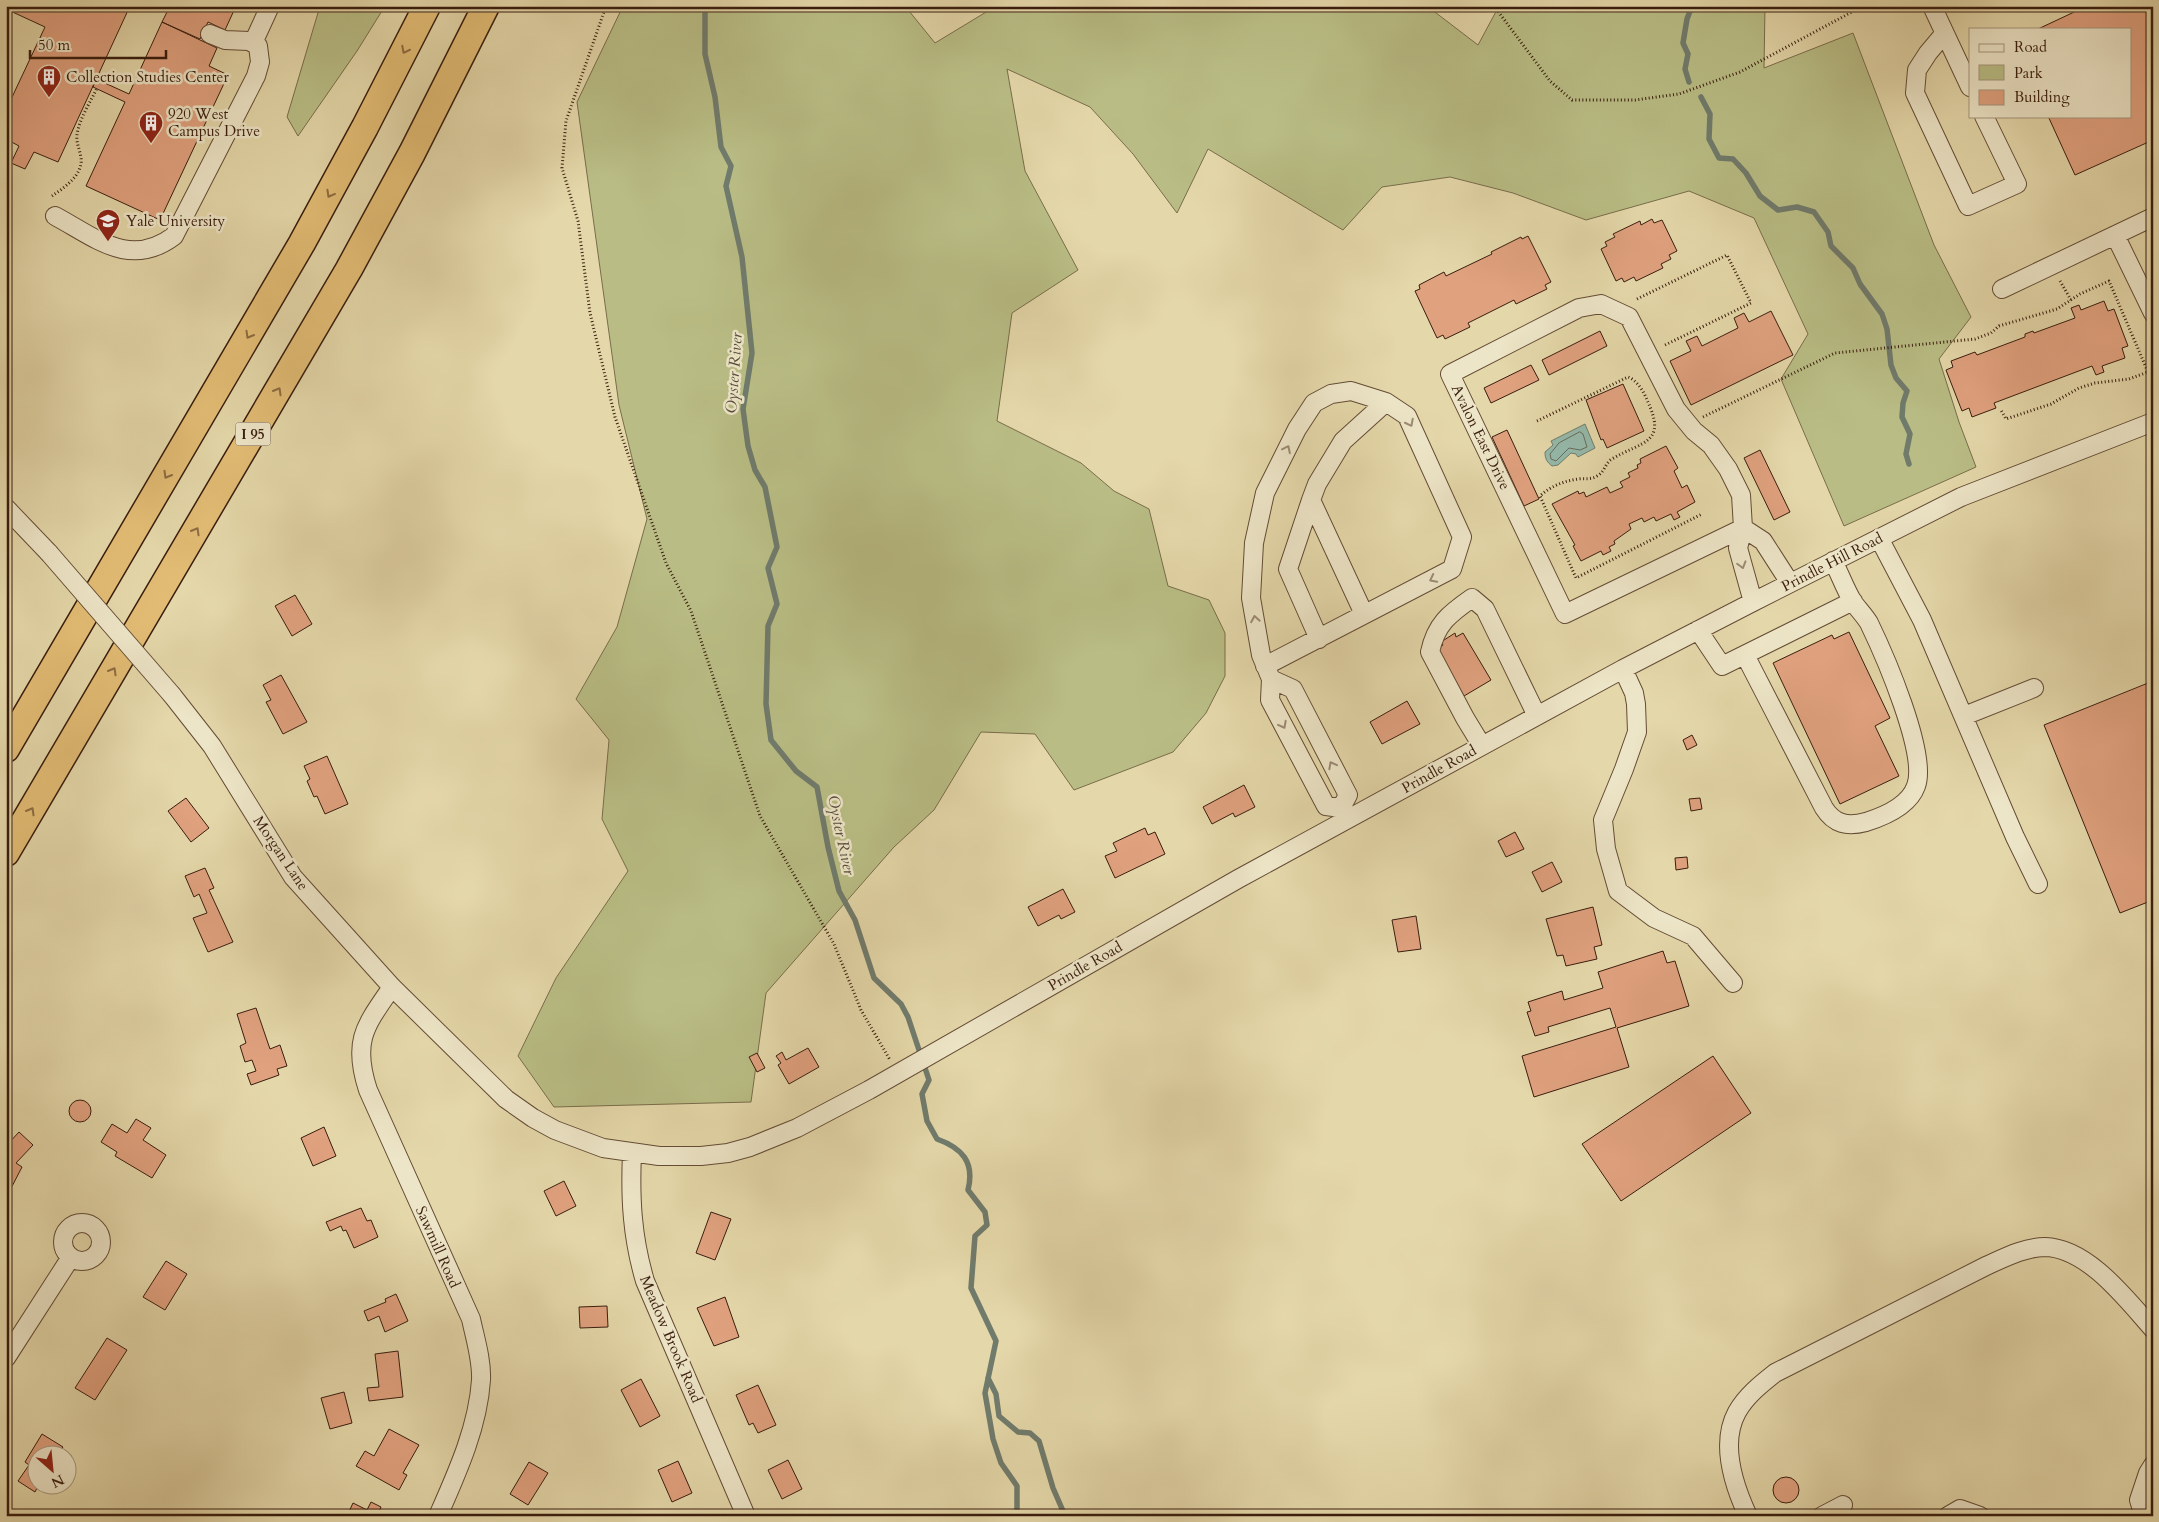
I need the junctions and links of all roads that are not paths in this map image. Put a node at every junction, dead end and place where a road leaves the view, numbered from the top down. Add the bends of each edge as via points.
1 (270, 6) edge
2 (427, 6) edge
3 (486, 6) edge
4 (1932, 6) edge
5 (210, 34) dead end
6 (1944, 34) junction
7 (253, 43) junction
8 (1969, 85) edge
9 (1985, 118) edge
10 (55, 216) dead end
11 (2153, 217) edge
12 (2116, 235) junction
13 (2002, 288) dead end
14 (2153, 314) edge
15 (1386, 402) junction
16 (2153, 422) edge
17 (1311, 500) junction
18 (6, 508) edge
19 (1743, 528) junction
20 (1879, 538) junction
21 (1833, 561) junction
22 (1790, 583) junction
23 (1853, 601) junction
24 (1753, 602) junction
25 (1364, 614) junction
26 (1698, 630) junction
27 (1320, 639) junction
28 (1745, 655) junction
29 (1622, 669) junction
30 (1268, 673) junction
31 (2034, 688) dead end
32 (1964, 716) junction
33 (1530, 720) junction
34 (1482, 746) junction
35 (6, 749) edge
36 (1344, 814) junction
37 (6, 854) edge
38 (2038, 884) dead end
39 (1733, 983) dead end
40 (392, 987) junction
41 (632, 1153) junction
42 (71, 1257) dead end
43 (2153, 1329) edge
44 (6, 1358) edge
45 (2153, 1465) edge
46 (1843, 1505) dead end
47 (438, 1516) edge
48 (746, 1516) edge
49 (1748, 1516) edge
50 (1822, 1516) edge
51 (1948, 1516) edge
52 (1980, 1516) edge
53 (2144, 1516) edge

1 - 7 street
2 -> 35 highway via 302,243
37 -> 3 highway, I 95 via 349,269
4 - 6 street
5 - 7 street via 225,40
6 - 8 street
6 - 9 street via 1917,70 1916,93 1968,206 2017,184
7 - 10 street via 258,46 260,62 256,76 174,236 163,244 132,252 112,246
11 - 12 street
12 - 13 street
12 - 14 street
15 - 17 street via 1343,440
15 -> 25 street via 1407,416 1462,537 1452,569
30 -> 15 street via 1261,655 1250,598 1254,543 1265,493 1296,429 1314,403 1330,394 1351,391
16 - 20 street, Prindle Hill Road via 1961,497
17 - 25 street
17 - 27 street via 1288,568
18 - 40 street, Morgan Lane, bridge via 172,695 212,746 294,877
19 - 19 street, Avalon East Drive via 1741,495 1728,469 1676,409 1629,317 1622,312 1601,304 1579,308 1450,374 1565,614
19 - 22 street via 1763,541
19 -> 24 street, Avalon East Drive via 1738,548
20 - 21 street, Prindle Hill Road
20 - 32 street via 1922,620
21 - 22 street, Prindle Hill Road
21 - 23 street
22 - 24 street, Prindle Hill Road
23 - 28 street
23 - 28 street via 1868,622 1900,699 1918,765 1917,785 1909,798 1891,812 1858,824 1833,820
24 - 26 street, Prindle Hill Road
25 - 27 street
26 - 28 street via 1722,666
26 - 29 street, Prindle Hill Road
27 - 30 street
29 - 33 street, Prindle Hill Road
29 - 39 street via 1634,693 1637,732 1603,820 1606,848 1618,891 1654,918 1693,936
30 -> 36 street via 1270,700 1326,806
36 -> 30 street via 1348,795 1293,689
31 - 32 street
32 - 38 street
33 - 34 street, Prindle Road
33 - 34 street via 1484,609 1472,598 1448,615 1434,636 1430,652
34 - 36 street, Prindle Road
36 - 41 street, Prindle Road via 1238,879 797,1128 750,1147 701,1156
40 - 41 street, Morgan Lane via 500,1093 533,1118 576,1139
40 - 47 street, Sawmill Road via 364,1032 362,1072 471,1319 481,1379 474,1424
41 - 48 street, Meadow Brook Road via 630,1190 636,1249 645,1280
42 - 44 street
43 - 49 street via 2117,1288 2067,1251 2044,1247 2012,1254 1986,1266 1775,1373 1753,1391 1737,1412 1729,1438 1738,1493
45 - 53 street via 2140,1500
46 - 50 street
51 - 52 street via 1960,1509

